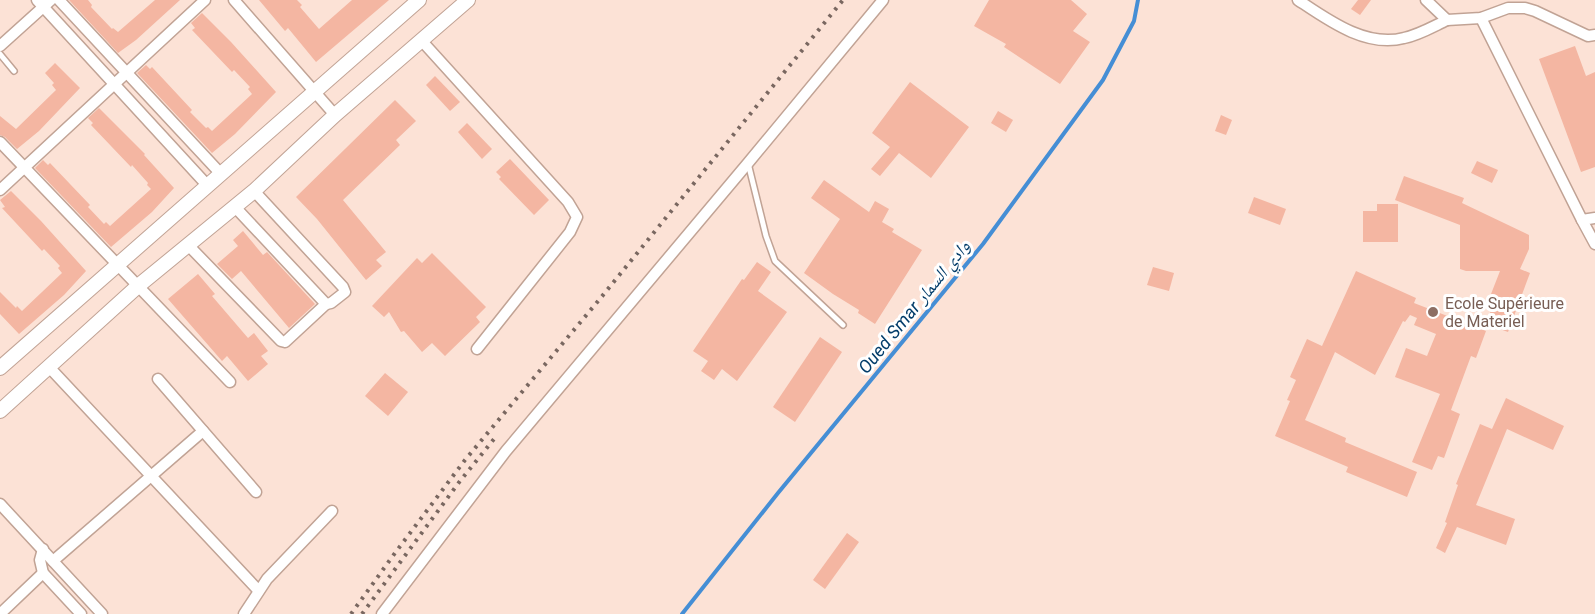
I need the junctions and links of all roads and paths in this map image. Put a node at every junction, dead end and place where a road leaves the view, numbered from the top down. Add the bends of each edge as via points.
1 (59, 0) edge
2 (205, 0) edge
3 (234, 0) edge
4 (419, 0) edge
5 (468, 0) edge
6 (882, 0) edge
7 (1298, 0) edge
8 (1426, 0) edge
9 (44, 2) edge
10 (1525, 4) edge
11 (1481, 18) junction
12 (1447, 20) junction
13 (1595, 35) edge
14 (421, 40) junction
15 (0, 46) edge
16 (0, 54) edge
17 (14, 71) dead end
18 (126, 73) junction
19 (114, 84) junction
20 (314, 92) junction
21 (334, 115) junction
22 (0, 142) edge
23 (748, 163) junction
24 (24, 167) junction
25 (221, 174) junction
26 (207, 185) junction
27 (0, 190) edge
28 (254, 191) junction
29 (235, 207) junction
30 (1595, 218) edge
31 (1582, 220) junction
32 (1595, 244) edge
33 (189, 246) junction
34 (118, 265) junction
35 (138, 286) junction
36 (326, 304) junction
37 (843, 326) dead end
38 (477, 349) dead end
39 (49, 367) junction
40 (0, 368) edge
41 (158, 379) dead end
42 (230, 382) dead end
43 (0, 411) edge
44 (203, 431) junction
45 (151, 475) junction
46 (256, 492) dead end
47 (0, 504) edge
48 (332, 511) dead end
49 (43, 549) junction
50 (56, 564) junction
51 (46, 576) junction
52 (258, 590) junction
53 (0, 614) edge
54 (81, 614) edge
55 (102, 614) edge
56 (244, 614) edge
57 (382, 614) edge

1 - 18 street
2 - 18 street
3 - 20 street
4 - 20 street
5 - 14 street
6 - 23 street
7 - 12 street via 1338,26 1377,39 1404,39
8 - 12 street
9 - 15 street
9 - 19 street
10 - 11 street
10 - 13 street via 1588,36
11 - 12 street
11 - 31 street
14 - 21 street
14 - 38 street via 568,202 577,217 570,232
16 - 17 lane
18 - 19 street
18 - 25 street
19 - 24 street
19 - 26 street
20 - 21 street
20 - 25 street
21 - 28 street
22 - 24 street
23 - 37 lane via 775,261
23 - 57 street via 506,451
24 - 27 street
24 - 34 street
25 - 26 street
26 - 34 street
28 - 29 street
28 - 36 street via 343,287 345,292
29 - 33 street
29 - 36 street
30 - 31 street
31 - 32 street
33 - 35 street
33 - 36 street via 281,341 285,342
34 - 35 street
34 - 40 street
35 - 39 street
35 - 42 street
39 - 43 street
39 - 45 street
41 - 44 street
44 - 45 street
44 - 46 street
45 - 50 street
45 - 52 street
47 - 49 street
48 - 52 street
49 - 50 street
49 - 51 street via 40,560
50 - 51 street
50 - 55 street
51 - 53 street
51 - 54 street
52 - 56 street

